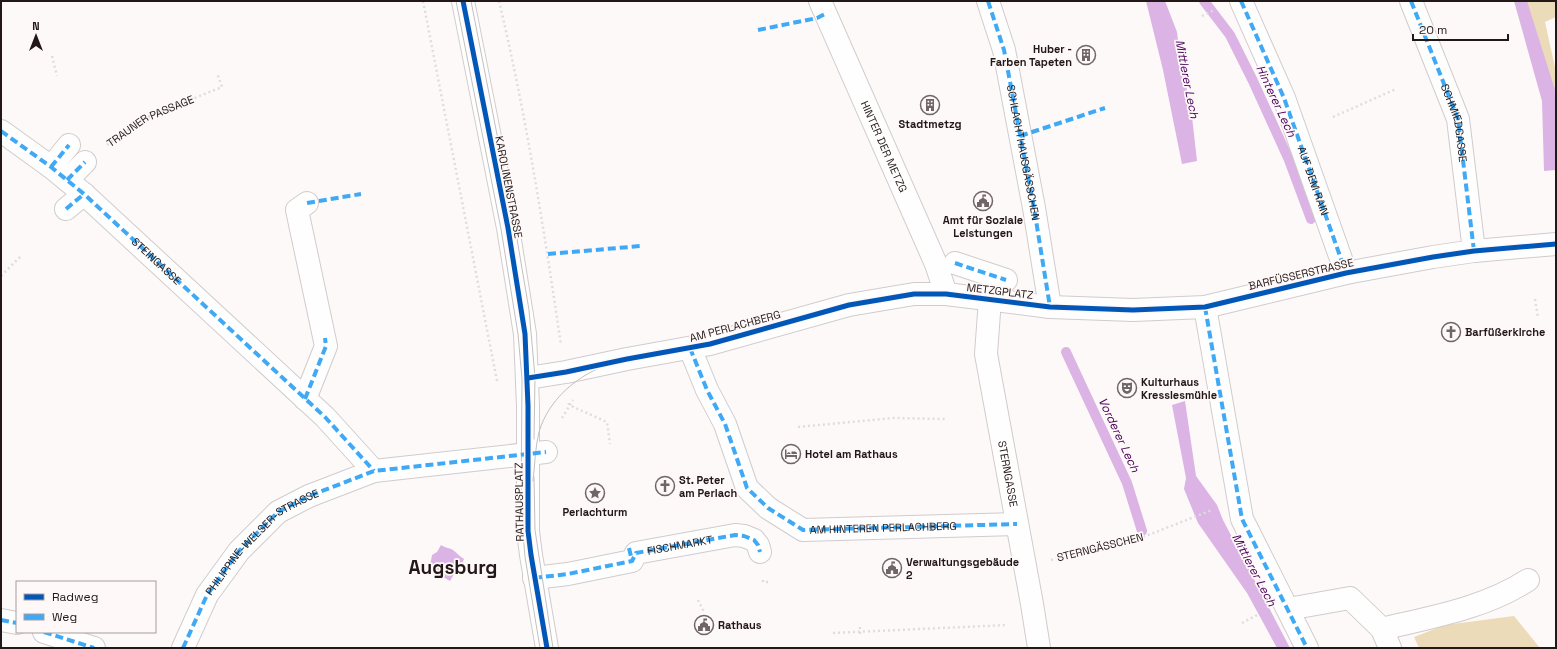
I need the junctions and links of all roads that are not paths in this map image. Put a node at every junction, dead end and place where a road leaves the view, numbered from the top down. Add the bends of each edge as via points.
1 (463, 1) edge
2 (820, 1) edge
3 (988, 1) edge
4 (1241, 1) edge
5 (1411, 1) edge
6 (1, 131) edge
7 (69, 145) dead end
8 (85, 162) road end
9 (59, 174) junction
10 (84, 194) junction
11 (307, 203) dead end
12 (66, 209) dead end
13 (1546, 245) edge
14 (1474, 250) junction
15 (955, 263) dead end
16 (1346, 273) junction
17 (1006, 280) dead end
18 (946, 294) junction
19 (990, 299) junction
20 (1050, 307) junction
21 (1205, 307) junction
22 (690, 348) junction
23 (528, 378) junction
24 (305, 399) junction
25 (537, 452) junction
26 (374, 471) junction
27 (1017, 524) junction
28 (760, 552) dead end
29 (534, 578) junction
30 (1528, 580) dead end
31 (1288, 610) junction
32 (1, 620) edge
33 (16, 623) edge
34 (47, 633) edge
35 (1386, 638) edge
36 (94, 648) edge
37 (183, 648) edge
38 (547, 648) edge
39 (1039, 648) edge
40 (1307, 648) edge

1 - 23 street, KAROLINENSTRASSE via 509,236 525,334
2 - 18 street, HINTER DER METZG
3 - 20 street, SCHLACHTHAUSGÄSSCHEN via 1004,50
4 - 16 street, AUF DEM RAIN via 1284,98
5 - 14 street, SCHMIEDGASSE via 1458,119
6 - 9 street, STEINGASSE
7 - 9 street
8 - 9 street
9 - 10 street, STEINGASSE
10 - 12 street
10 - 24 street, STEINGASSE
11 - 24 street via 297,210 326,346
13 - 14 street, BARFÜSSERSTRASSE
14 - 16 street, BARFÜSSERSTRASSE
15 - 17 street, METZGPLATZ
16 - 21 street, BARFÜSSERSTRASSE
18 - 19 street, METZGPLATZ
18 - 22 street, AM PERLACHBERG via 914,294 849,305
19 - 20 street, METZGPLATZ
19 - 27 street, STERNGASSE via 986,354
20 - 21 street, BARFÜSSERSTRASSE via 1133,310
21 - 31 street via 1242,519
22 - 23 street, AM PERLACHBERG
22 - 27 street, AM HINTEREN PERLACHBERG via 707,390 725,424 747,488 768,508 803,530
23 - 25 street, RATHAUSPLATZ
24 - 26 street, STEINGASSE
25 - 26 street, RATHAUSPLATZ
25 - 29 street, RATHAUSPLATZ via 528,531
26 - 37 street, PHILIPPINE-WELSER-STRASSE via 309,496 278,512 238,551 207,595
27 - 39 street, STERNGASSE
28 - 29 street, FISCHMARKT via 754,540 731,533 630,554 568,574
29 - 38 street, RATHAUSPLATZ
30 - 35 street via 1513,590
31 - 35 street via 1350,598
31 - 40 street
32 - 33 street
34 - 36 street

